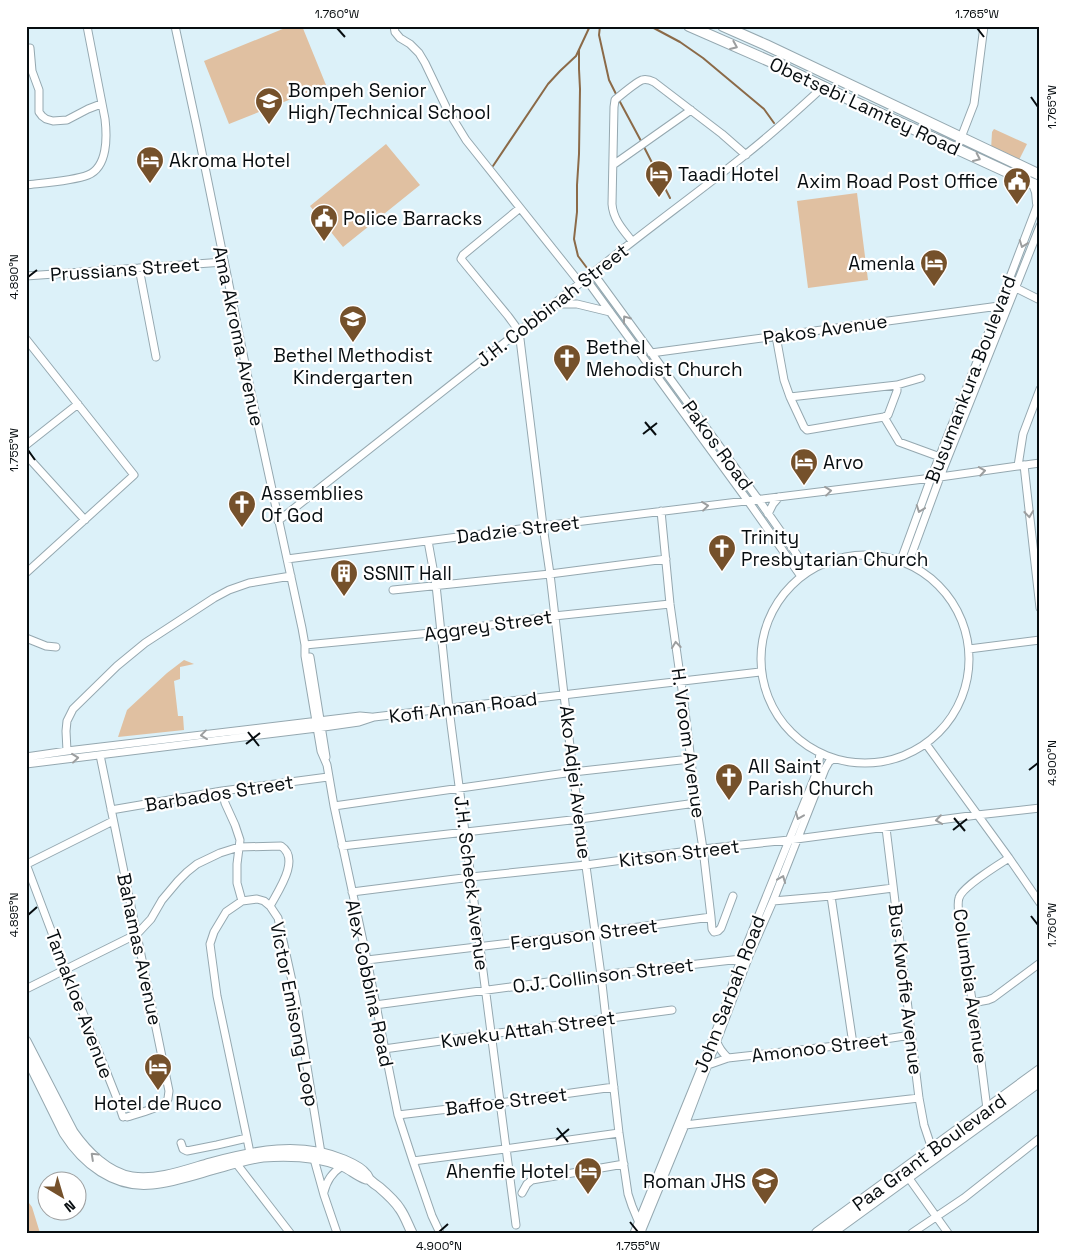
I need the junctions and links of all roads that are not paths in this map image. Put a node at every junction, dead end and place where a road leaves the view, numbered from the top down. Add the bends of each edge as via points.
1 (87, 26) edge
2 (175, 26) edge
3 (394, 26) edge
4 (689, 26) edge
5 (723, 26) edge
6 (984, 26) edge
7 (30, 48) dead end
8 (824, 88) junction
9 (102, 104) junction
10 (691, 110) junction
11 (959, 144) junction
12 (746, 154) junction
13 (613, 165) junction
14 (1038, 182) edge
15 (26, 185) edge
16 (1039, 200) edge
17 (520, 208) junction
18 (1040, 226) edge
19 (632, 242) junction
20 (224, 262) junction
21 (139, 268) junction
22 (593, 273) junction
23 (26, 276) edge
24 (583, 281) junction
25 (1016, 288) junction
26 (1040, 300) edge
27 (554, 304) junction
28 (999, 306) junction
29 (610, 312) junction
30 (519, 331) junction
31 (776, 336) junction
32 (26, 339) edge
33 (651, 353) junction
34 (156, 357) dead end
35 (921, 378) dead end
36 (897, 384) junction
37 (1040, 389) edge
38 (790, 397) junction
39 (78, 404) junction
40 (884, 417) junction
41 (26, 445) edge
42 (26, 455) edge
43 (940, 457) junction
44 (1040, 464) edge
45 (1021, 465) junction
46 (940, 477) junction
47 (931, 478) junction
48 (779, 497) junction
49 (758, 499) junction
50 (748, 501) junction
51 (661, 511) junction
52 (768, 514) junction
53 (85, 520) junction
54 (278, 521) junction
55 (543, 526) junction
56 (428, 541) junction
57 (287, 559) junction
58 (666, 559) junction
59 (904, 562) junction
60 (807, 570) junction
61 (1038, 571) edge
62 (26, 573) edge
63 (550, 574) junction
64 (800, 575) junction
65 (291, 576) junction
66 (436, 585) junction
67 (393, 590) dead end
68 (670, 604) junction
69 (1040, 608) edge
70 (554, 616) junction
71 (440, 632) junction
72 (26, 638) edge
73 (1040, 640) edge
74 (305, 645) junction
75 (56, 647) dead end
76 (969, 649) junction
77 (760, 672) junction
78 (680, 681) junction
79 (564, 695) junction
80 (449, 709) junction
81 (319, 724) junction
82 (926, 744) junction
83 (67, 751) junction
84 (820, 753) junction
85 (100, 755) junction
86 (26, 757) edge
87 (690, 759) junction
88 (833, 759) junction
89 (26, 764) edge
90 (573, 772) junction
91 (328, 776) junction
92 (460, 788) junction
93 (222, 791) junction
94 (696, 803) junction
95 (334, 806) junction
96 (1040, 808) edge
97 (111, 810) junction
98 (977, 815) junction
99 (580, 818) junction
100 (113, 821) junction
101 (886, 828) junction
102 (465, 832) junction
103 (798, 838) junction
104 (789, 840) junction
105 (342, 846) junction
106 (240, 847) junction
107 (703, 849) junction
108 (1009, 858) junction
109 (26, 864) edge
110 (586, 865) junction
111 (471, 877) junction
112 (893, 888) junction
113 (352, 892) junction
114 (733, 896) dead end
115 (831, 896) junction
116 (242, 901) junction
117 (773, 901) junction
118 (1040, 903) edge
119 (270, 906) junction
120 (710, 917) junction
121 (595, 932) junction
122 (137, 934) junction
123 (480, 947) junction
124 (741, 959) junction
125 (367, 960) junction
126 (1040, 963) edge
127 (66, 970) junction
128 (601, 975) junction
129 (26, 989) edge
130 (485, 990) junction
131 (972, 1003) junction
132 (375, 1005) junction
133 (672, 1010) dead end
134 (606, 1019) junction
135 (491, 1034) junction
136 (911, 1035) junction
137 (26, 1041) edge
138 (717, 1042) junction
139 (853, 1044) junction
140 (384, 1049) junction
141 (26, 1056) edge
142 (728, 1058) junction
143 (708, 1065) junction
144 (1040, 1070) edge
145 (1040, 1081) edge
146 (614, 1087) junction
147 (1022, 1090) junction
148 (919, 1098) junction
149 (499, 1103) junction
150 (987, 1109) junction
151 (398, 1115) junction
152 (125, 1117) joint
153 (685, 1125) junction
154 (619, 1133) junction
155 (247, 1138) junction
156 (1040, 1138) edge
157 (181, 1143) dead end
158 (505, 1149) junction
159 (932, 1150) junction
160 (250, 1153) junction
161 (321, 1153) junction
162 (314, 1159) junction
163 (412, 1161) junction
164 (236, 1163) junction
165 (624, 1164) junction
166 (342, 1166) junction
167 (908, 1177) junction
168 (370, 1180) junction
169 (522, 1193) dead end
170 (324, 1195) junction
171 (936, 1216) junction
172 (638, 1222) junction
173 (516, 1225) dead end
174 (838, 1228) edge
175 (642, 1232) edge
176 (290, 1233) edge
177 (337, 1233) edge
178 (412, 1233) edge
179 (440, 1233) edge
180 (634, 1233) edge
181 (817, 1233) edge
182 (912, 1233) edge
183 (948, 1233) edge

1 - 9 street
2 - 20 street, Ama Akroma Avenue
3 - 17 street, Pakos Road via 400,38 422,58 466,140
4 -> 8 main road, Obetsebi Lamtey Road
5 - 11 main road, Obetsebi Lamtey Road
6 - 11 street via 974,104
7 - 9 street via 42,116 53,121 67,120
8 - 11 main road, Obetsebi Lamtey Road
8 - 12 street, J.H. Cobbinah Street
9 - 15 street via 107,134 106,148 98,166 79,178
10 - 12 street
10 - 13 street
10 - 13 street via 648,79 627,90 615,100
11 - 14 main road, Obetsebi Lamtey Road
12 - 19 street, J.H. Cobbinah Street
13 - 19 street via 612,212
14 - 16 main road
16 -> 28 street, Busumankura Boulevard
17 - 24 street, Pakos Road
17 - 30 street via 461,259
18 - 25 street, Busumankura Boulevard
19 - 22 street, J.H. Cobbinah Street
20 - 21 street, Prussians Street
20 - 54 street, Ama Akroma Avenue
21 - 23 street, Prussians Street
21 - 34 street
22 - 24 street, J.H. Cobbinah Street
33 -> 22 street, Pakos Road
24 - 27 street, J.H. Cobbinah Street
24 - 29 street, Pakos Road
25 - 26 street
25 - 46 street, Busumankura Boulevard
27 - 29 street via 577,304
27 - 30 street, J.H. Cobbinah Street
28 - 31 street, Pakos Avenue
28 - 43 street, Busumankura Boulevard
29 - 50 street, Pakos Road
30 - 54 street, J.H. Cobbinah Street
30 - 55 street, Ako Adjei Avenue
31 - 33 street, Pakos Avenue
31 - 38 street via 780,365
32 - 39 street
33 - 49 street, Pakos Road
35 - 36 street
36 - 38 street
36 - 40 street via 890,413
37 - 45 street via 1023,434
38 - 40 street via 807,430
39 - 41 street
39 - 53 street via 134,475
40 - 43 street via 899,442
42 - 53 street
43 - 47 street, Busumankura Boulevard
44 - 45 street
46 -> 45 street
45 -> 61 street
46 - 47 street
46 - 59 street, Busumankura Boulevard
48 -> 47 street, Dadzie Street
47 -> 59 street, Busumankura Boulevard
48 - 49 street, Dadzie Street
48 - 52 street
49 - 50 street, Dadzie Street
49 - 52 street, Pakos Road
51 -> 50 street, Dadzie Street
50 - 64 street, Pakos Road
51 - 55 street, Dadzie Street
51 - 58 street, H. Vroom Avenue
52 - 60 street, Pakos Road
53 - 62 street
54 - 57 street, Ama Akroma Avenue
55 - 56 street, Dadzie Street
55 - 63 street, Ako Adjei Avenue
56 - 57 street, Dadzie Street
56 - 66 street, J.H. Scheck Avenue
57 - 65 street, Ama Akroma Avenue
58 - 63 street
58 - 68 street, H. Vroom Avenue
59 - 60 street via 869,554 837,558
59 - 76 street via 927,574 948,594 962,620
60 - 64 street
61 - 69 street
63 - 66 street
63 - 70 street, Ako Adjei Avenue
64 - 77 street via 775,606 765,628
65 - 74 street, Ama Akroma Avenue
65 - 83 street via 229,590 146,643 73,709 67,722
66 - 67 street
66 - 71 street, J.H. Scheck Avenue
68 - 70 street, Aggrey Street
78 -> 68 street, H. Vroom Avenue
70 - 71 street, Aggrey Street
70 - 79 street, Ako Adjei Avenue
71 - 74 street, Aggrey Street
71 - 80 street, J.H. Scheck Avenue
72 - 75 street
73 - 76 street
74 - 81 street, Ama Akroma Avenue via 310,656
76 - 82 street via 968,676 960,702 946,725
77 - 78 street, Kofi Annan Road
77 - 84 street via 768,701 782,724 802,743
78 - 79 street, Kofi Annan Road
78 - 87 street, H. Vroom Avenue
79 - 80 street, Kofi Annan Road
79 - 90 street, Ako Adjei Avenue
80 - 81 street, Kofi Annan Road via 359,722
80 - 92 street, J.H. Scheck Avenue
81 -> 83 street, Kofi Annan Road
81 - 85 street, Kofi Annan Road
81 - 91 street, Alex Cobbina Road via 321,751
82 - 88 street via 888,761 867,764
82 - 98 street
83 - 86 street, Kofi Annan Road
84 - 88 street
84 -> 104 street, John Sarbah Road via 818,769
89 -> 85 street, Kofi Annan Road
85 - 97 street, Bahamas Avenue
87 - 90 street
87 - 94 street, H. Vroom Avenue
88 - 103 street, John Sarbah Road via 825,769
90 - 92 street
90 - 99 street, Ako Adjei Avenue
91 - 93 street, Barbados Street
91 - 95 street, Alex Cobbina Road
92 - 95 street
92 - 102 street, J.H. Scheck Avenue
93 - 97 street, Barbados Street
93 - 106 street
94 - 99 street
94 - 107 street, H. Vroom Avenue
95 - 105 street, Alex Cobbina Road
96 - 98 street, Kitson Street
97 - 100 street, Bahamas Avenue
98 -> 101 street, Kitson Street
98 - 108 street
99 - 102 street
99 - 110 street, Ako Adjei Avenue
100 - 109 street
100 - 122 street, Bahamas Avenue
101 - 103 street, Kitson Street
101 - 112 street, Bus Kwofie Avenue
102 - 105 street
102 - 111 street, J.H. Scheck Avenue
103 - 104 street, Kitson Street
117 -> 103 street, John Sarbah Road
104 - 107 street, Kitson Street
104 - 124 street, John Sarbah Road
105 - 113 street, Alex Cobbina Road
106 - 116 street via 237,883
106 - 119 street via 284,848 288,866 286,877
106 - 122 street via 220,853 187,872
107 - 110 street, Kitson Street
107 - 120 street, H. Vroom Avenue
108 - 118 street
108 - 131 street, Columbia Avenue via 960,896
109 - 127 street, Tamakloe Avenue
110 - 111 street, Kitson Street
110 - 121 street, Ako Adjei Avenue
111 - 113 street, Kitson Street
111 - 123 street, J.H. Scheck Avenue
112 - 115 street
112 - 136 street, Bus Kwofie Avenue
113 - 125 street, Alex Cobbina Road
114 - 120 street via 718,931 712,929
115 - 117 street
115 - 139 street
116 - 119 street, Victor Emisong Loop via 257,899
116 - 155 street via 226,912 210,944 217,996
117 - 138 street, John Sarbah Road
119 - 161 street, Victor Emisong Loop via 278,918 296,1000
120 - 121 street, Ferguson Street
121 - 123 street, Ferguson Street
121 - 128 street, Ako Adjei Avenue
122 - 127 street
122 - 152 street, Bahamas Avenue via 169,1090 164,1103
123 - 125 street, Ferguson Street
123 - 130 street, J.H. Scheck Avenue
124 - 128 street, O.J. Collinson Street
124 - 172 street, John Sarbah Road via 702,1067
125 - 132 street, Alex Cobbina Road
126 - 131 street via 993,998
127 - 129 street
127 - 152 street, Tamakloe Avenue
128 - 130 street, O.J. Collinson Street
128 - 134 street, Ako Adjei Avenue
130 - 132 street, O.J. Collinson Street
130 - 135 street, J.H. Scheck Avenue
131 - 150 street, Columbia Avenue
132 - 140 street, Alex Cobbina Road
133 - 134 street, Kweku Attah Street
134 - 135 street, Kweku Attah Street
134 - 146 street, Ako Adjei Avenue
135 - 140 street, Kweku Attah Street
135 - 149 street, J.H. Scheck Avenue
136 - 139 street, Amonoo Street
136 - 148 street, Bus Kwofie Avenue
160 -> 137 street via 168,1175 141,1178 112,1169 76,1137
138 - 142 street, Amonoo Street
138 - 143 street, John Sarbah Road
139 - 142 street, Amonoo Street
140 - 151 street, Alex Cobbina Road
141 - 164 street via 71,1144 84,1159 107,1175 142,1185
142 - 143 street, Amonoo Street
143 - 153 street, John Sarbah Road
144 - 147 main road, Paa Grant Boulevard
145 - 147 main road, Paa Grant Boulevard
146 - 149 street, Baffoe Street
146 - 154 street, Ako Adjei Avenue
147 - 150 main road, Paa Grant Boulevard
147 - 167 main road, Paa Grant Boulevard
148 - 153 street
148 - 159 street, Bus Kwofie Avenue
149 - 151 street, Baffoe Street
149 - 158 street, J.H. Scheck Avenue
150 - 159 main road, Paa Grant Boulevard
151 - 163 street, Alex Cobbina Road
153 - 175 street, John Sarbah Road
154 - 158 street
154 - 165 street, Ako Adjei Avenue
155 - 157 street via 187,1151 183,1150
155 - 160 street
156 - 171 street via 975,1190
158 - 163 street
158 - 173 street, J.H. Scheck Avenue
159 - 174 main road, Paa Grant Boulevard
160 - 161 street via 279,1149
161 - 168 street via 356,1166
162 - 164 street via 282,1156
162 - 166 street
162 - 170 street
163 - 179 street, Alex Cobbina Road
164 - 176 street
165 - 169 street via 532,1180
165 - 172 street, Ako Adjei Avenue via 628,1194
166 - 168 street
166 - 170 street via 329,1179
167 - 171 street
167 - 174 main road, Paa Grant Boulevard
168 - 178 street via 400,1209
170 - 177 street
171 - 182 street
171 - 183 street
172 - 175 street, Ako Adjei Avenue
172 - 180 street, John Sarbah Road
174 - 181 main road, Paa Grant Boulevard

